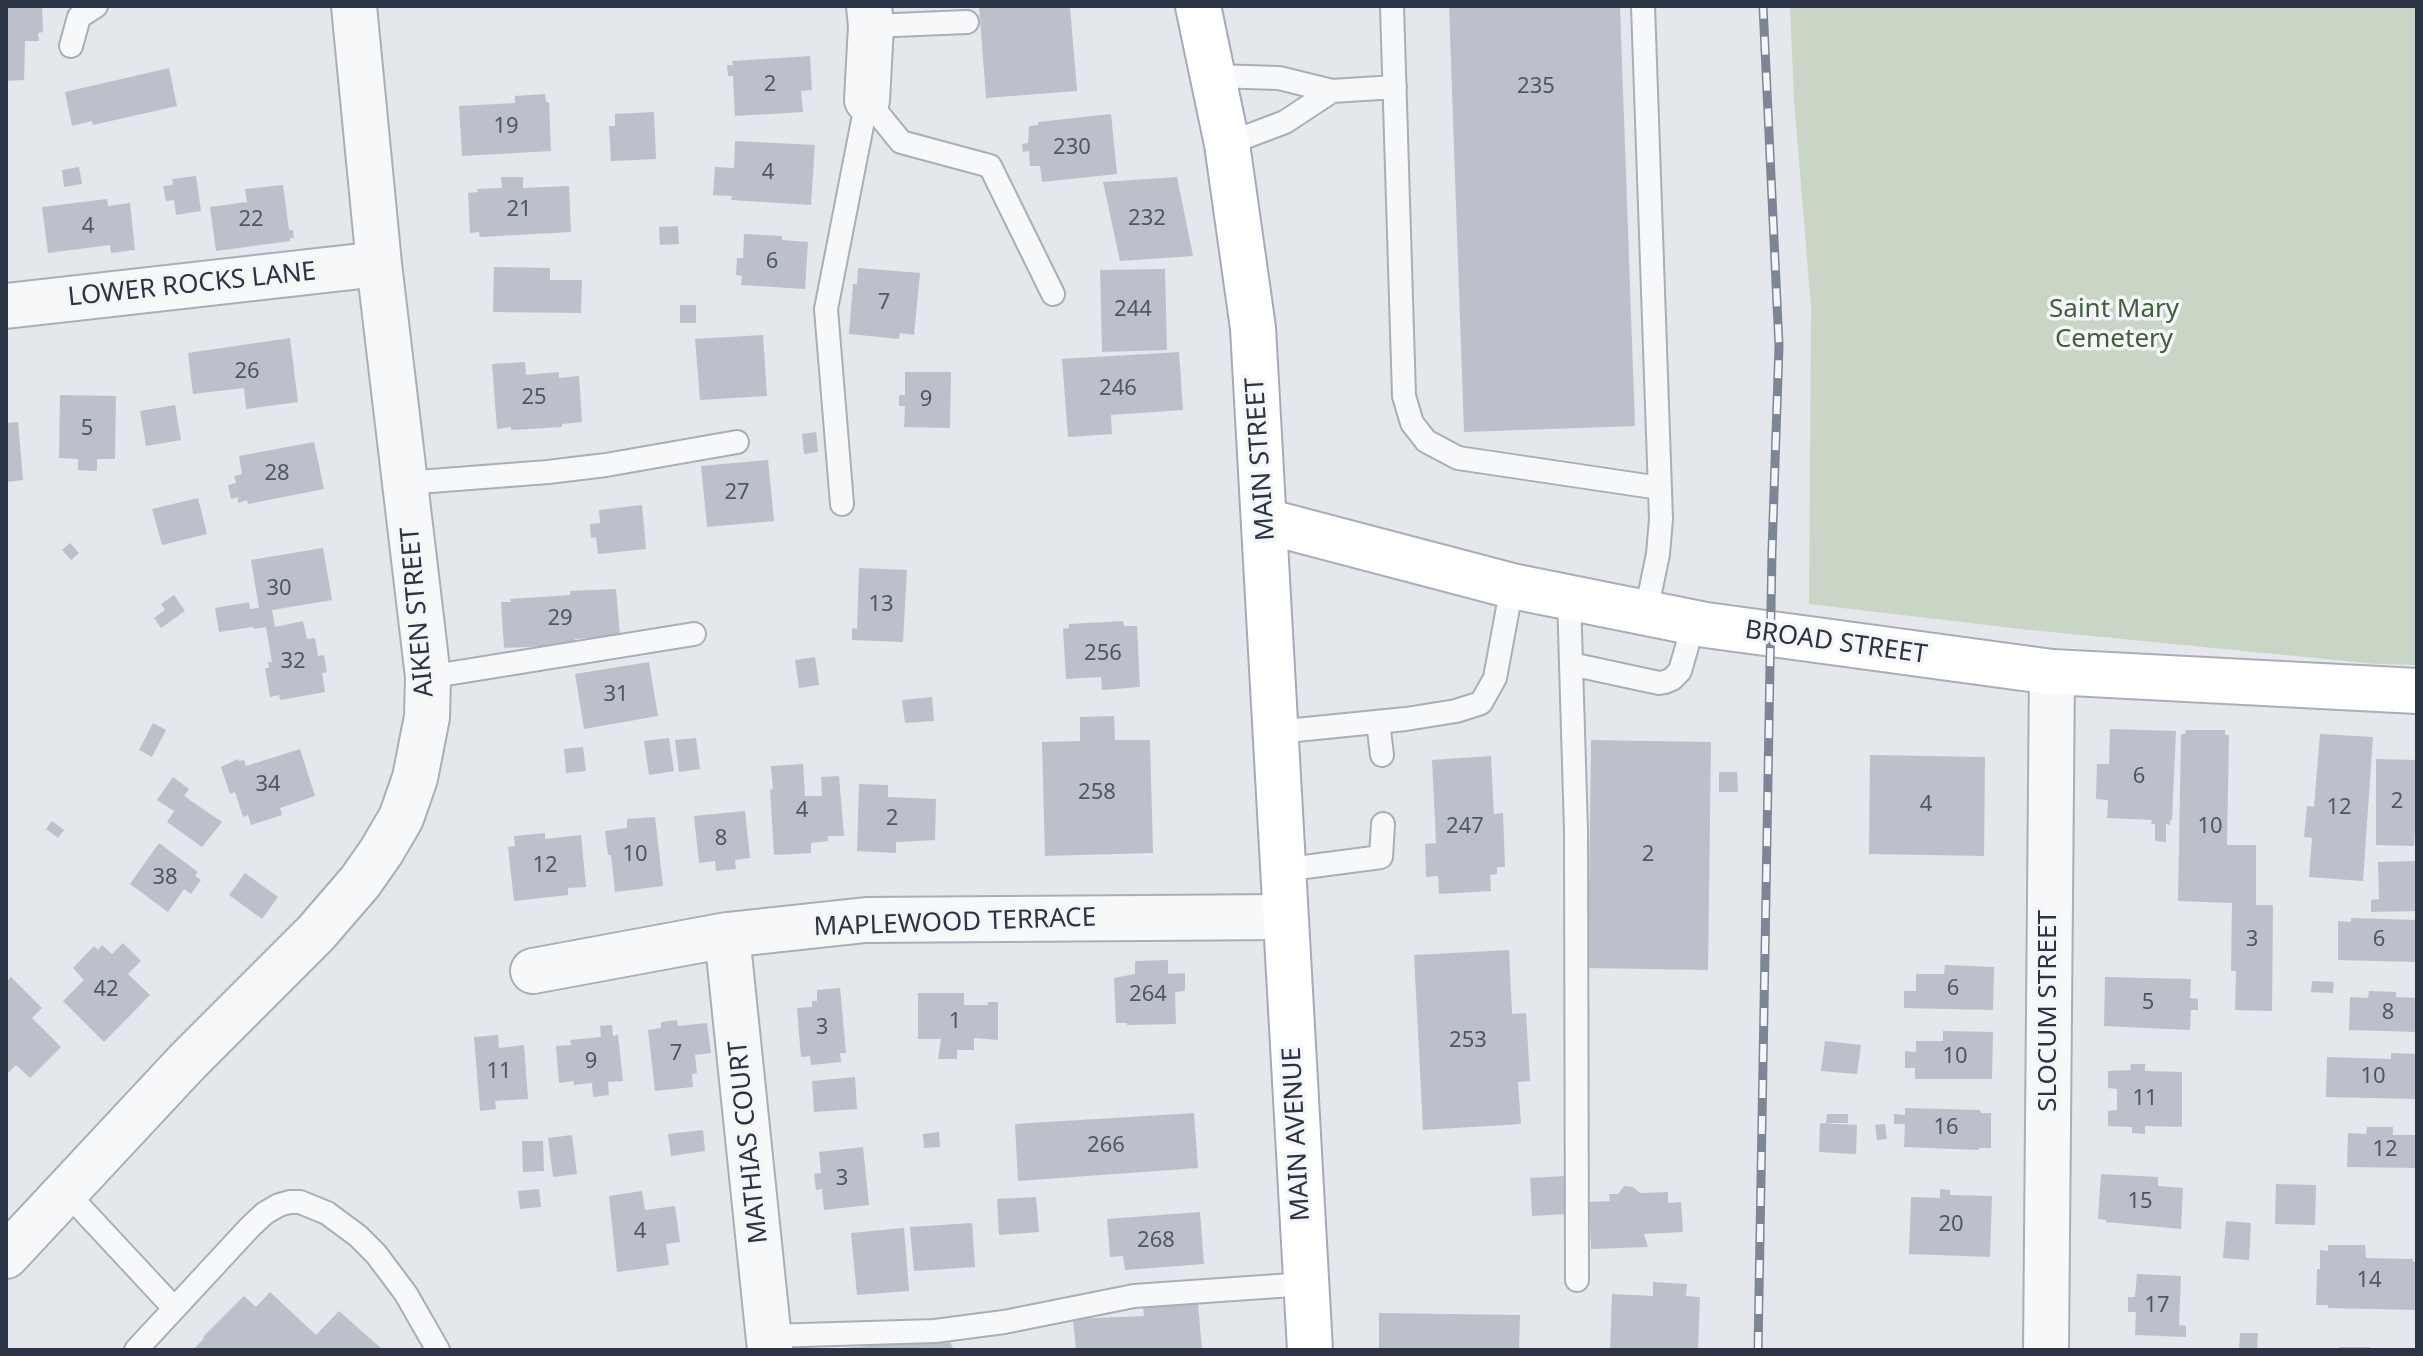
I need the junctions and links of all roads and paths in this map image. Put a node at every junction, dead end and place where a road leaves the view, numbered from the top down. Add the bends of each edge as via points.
1 (96, 6) edge
2 (354, 6) edge
3 (1198, 6) edge
4 (1392, 6) edge
5 (1643, 6) edge
6 (870, 16) edge
7 (967, 22) dead end
8 (71, 46) dead end
9 (1214, 76) junction
10 (1395, 87) junction
11 (1332, 91) junction
12 (867, 100) junction
13 (1227, 144) junction
14 (379, 264) junction
15 (1053, 294) dead end
16 (6, 306) edge
17 (737, 442) dead end
18 (405, 483) junction
19 (1660, 488) junction
20 (842, 504) dead end
21 (1265, 521) junction
22 (1512, 586) junction
23 (1569, 597) junction
24 (1646, 612) junction
25 (1694, 622) junction
26 (694, 634) dead end
27 (1571, 664) junction
28 (2052, 672) junction
29 (428, 677) junction
30 (2417, 691) edge
31 (1378, 722) junction
32 (1276, 732) junction
33 (1382, 755) dead end
34 (1383, 824) dead end
35 (1282, 870) junction
36 (1284, 917) junction
37 (727, 935) junction
38 (533, 971) dead end
39 (66, 1192) junction
40 (6, 1256) edge
41 (1577, 1280) dead end
42 (1306, 1284) junction
43 (174, 1308) junction
44 (770, 1343) edge
45 (136, 1350) edge
46 (438, 1350) edge
47 (1310, 1350) edge
48 (2046, 1350) edge

1 - 8 lane via 79,17
2 - 14 street, AIKEN STREET
3 - 9 main road, MAIN STREET
4 - 10 lane
5 - 19 lane
6 - 7 lane
6 - 12 street
9 - 11 lane via 1279,78
9 - 13 main road, MAIN STREET
10 - 11 lane
10 - 19 lane via 1404,396 1412,423 1426,441 1458,458
11 - 13 lane via 1285,122
12 - 15 lane via 901,142 990,166
12 - 20 lane via 826,309
13 - 21 main road, MAIN STREET via 1253,328
14 - 16 street, LOWER ROCKS LANE
14 - 18 street, AIKEN STREET
17 - 18 lane via 577,469
18 - 29 street, AIKEN STREET
19 - 24 lane via 1658,554
21 - 22 main road, BROAD STREET
21 - 32 main road, MAIN STREET
22 - 23 main road, BROAD STREET
22 - 31 lane via 1495,678 1481,703
23 - 24 main road, BROAD STREET
23 - 27 lane
24 - 25 main road, BROAD STREET
25 - 27 lane via 1680,671 1665,682
25 - 28 main road, BROAD STREET
26 - 29 lane
27 - 41 lane
28 - 30 main road, BROAD STREET
28 - 48 street, SLOCUM STREET
29 - 39 street, AIKEN STREET via 427,717 415,778 401,818 360,882
31 - 32 lane
31 - 33 lane
32 - 35 main road, MAIN STREET
34 - 35 lane via 1381,857
35 - 36 main road, MAIN STREET
36 - 37 street, MAPLEWOOD TERRACE via 866,920
36 - 42 main road, MAIN AVENUE
37 - 38 street, MAPLEWOOD TERRACE
37 - 44 street, MATHIAS COURT
39 - 40 street, AIKEN STREET
39 - 43 lane
42 - 44 lane via 1134,1296 935,1331
42 - 47 main road, MAIN AVENUE
43 - 45 lane
43 - 46 lane via 265,1213 300,1202 341,1222 376,1254

